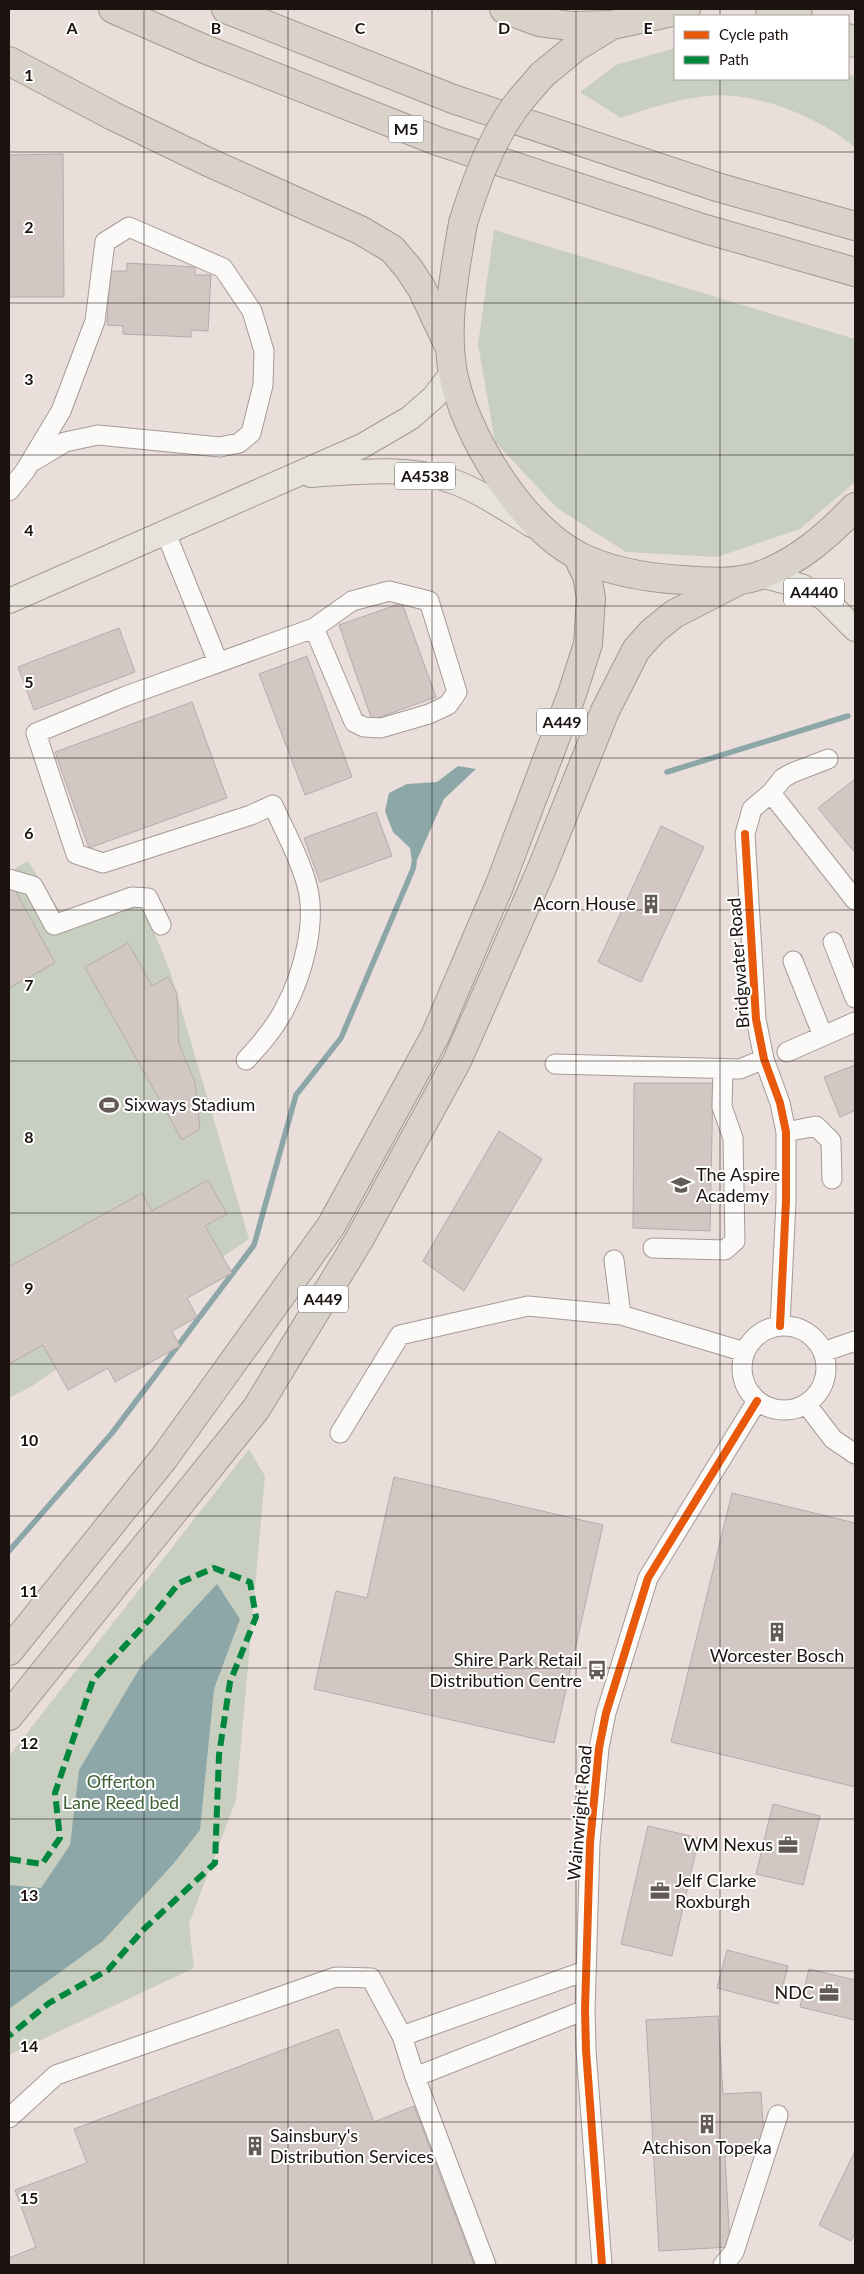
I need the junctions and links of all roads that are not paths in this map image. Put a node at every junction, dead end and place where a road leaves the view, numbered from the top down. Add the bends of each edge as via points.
1 (113, 9) edge
2 (226, 9) edge
3 (504, 9) edge
4 (686, 9) edge
5 (770, 9) edge
6 (794, 15) edge
7 (624, 18) edge
8 (9, 61) edge
9 (855, 226) edge
10 (855, 272) edge
11 (451, 361) junction
12 (30, 463) junction
13 (294, 476) junction
14 (9, 491) edge
15 (855, 507) edge
16 (165, 531) junction
17 (543, 531) junction
18 (577, 555) junction
19 (751, 578) junction
20 (9, 601) edge
21 (314, 628) junction
22 (855, 628) edge
23 (218, 662) junction
24 (828, 759) dead end
25 (771, 793) junction
26 (9, 879) edge
27 (855, 900) edge
28 (161, 924) dead end
29 (832, 942) dead end
30 (793, 961) dead end
31 (855, 998) edge
32 (855, 1022) edge
33 (823, 1036) junction
34 (787, 1052) dead end
35 (764, 1059) junction
36 (246, 1060) dead end
37 (555, 1064) dead end
38 (723, 1069) junction
39 (786, 1132) junction
40 (832, 1179) dead end
41 (652, 1248) dead end
42 (614, 1260) dead end
43 (621, 1315) junction
44 (780, 1326) junction
45 (855, 1341) edge
46 (745, 1352) junction
47 (823, 1352) junction
48 (757, 1401) junction
49 (806, 1405) junction
50 (340, 1433) dead end
51 (855, 1454) edge
52 (9, 1651) edge
53 (9, 1716) edge
54 (585, 1971) junction
55 (585, 2010) junction
56 (402, 2036) junction
57 (415, 2077) junction
58 (778, 2115) dead end
59 (9, 2118) edge
60 (486, 2265) edge
61 (602, 2265) edge
62 (723, 2265) edge

1 - 10 highway, M5 via 202,48 437,141 705,229
2 - 9 highway via 453,99 717,187
3 - 7 highway via 539,22 571,26
4 - 7 highway
5 - 6 highway
7 - 11 highway, bridge via 576,47 542,75 514,108 494,143 477,179 463,223 455,268
8 - 11 highway via 206,161 360,230 392,250 422,289
11 - 13 main road, A4538 via 434,397 410,418 362,446
11 - 17 highway via 467,420 480,446 507,488
12 - 12 street via 61,411 95,321 105,242 129,227 223,268 252,311 264,351 263,385 251,433 239,443 220,447 98,435 65,442
12 - 14 street
13 - 16 main road, A4538
13 - 17 main road, A4538 via 411,473 452,481
15 - 19 highway via 803,553
16 - 20 main road, A4538
16 - 23 street
17 - 18 highway
18 - 19 highway via 620,571 648,577 701,581
18 - 52 highway, A449 via 587,576 591,598 588,644 500,884 435,1036 331,1226 164,1458
19 - 22 main road, A4440 via 801,586 824,598
19 - 53 highway, A449 via 674,614 636,650 605,711 542,868 457,1061 360,1240 256,1409
21 - 21 street via 352,601 389,591 430,601 457,692 448,705 429,714 381,728 364,727 354,722
21 - 23 street
23 - 36 street via 36,733 76,854 103,863 273,805 306,882 310,919 299,976 285,1008
24 - 25 street, Bridgwater Road via 783,778
25 - 27 street
25 - 35 street, Bridgwater Road via 752,809 745,834 756,1019
26 - 28 street via 33,886 54,925 132,897 148,898
29 - 31 street
30 - 33 street
32 - 33 street
33 - 34 street
35 - 38 street via 740,1069
35 - 39 street, Bridgwater Road via 780,1103
37 - 38 street
38 - 41 street via 722,1107 733,1138 734,1241 725,1250
39 - 40 street via 816,1126 831,1141
39 - 44 street, Bridgwater Road
42 - 43 street
43 - 46 street
43 - 50 street via 528,1306 400,1335
44 - 46 street via 759,1334
44 - 47 street via 806,1332
45 - 47 street
46 - 48 street via 743,1378
47 - 49 street via 826,1377 822,1389
48 - 49 street via 780,1411
48 - 54 street, Wainwright Road via 648,1578 606,1713 599,1748 591,1834
49 - 51 street via 833,1439
54 - 55 street, Wainwright Road
54 - 56 street
55 - 57 street
55 - 61 street, Wainwright Road
56 - 57 street
56 - 59 street via 371,1978 336,1977 56,2075
57 - 60 street
58 - 62 street via 734,2252

